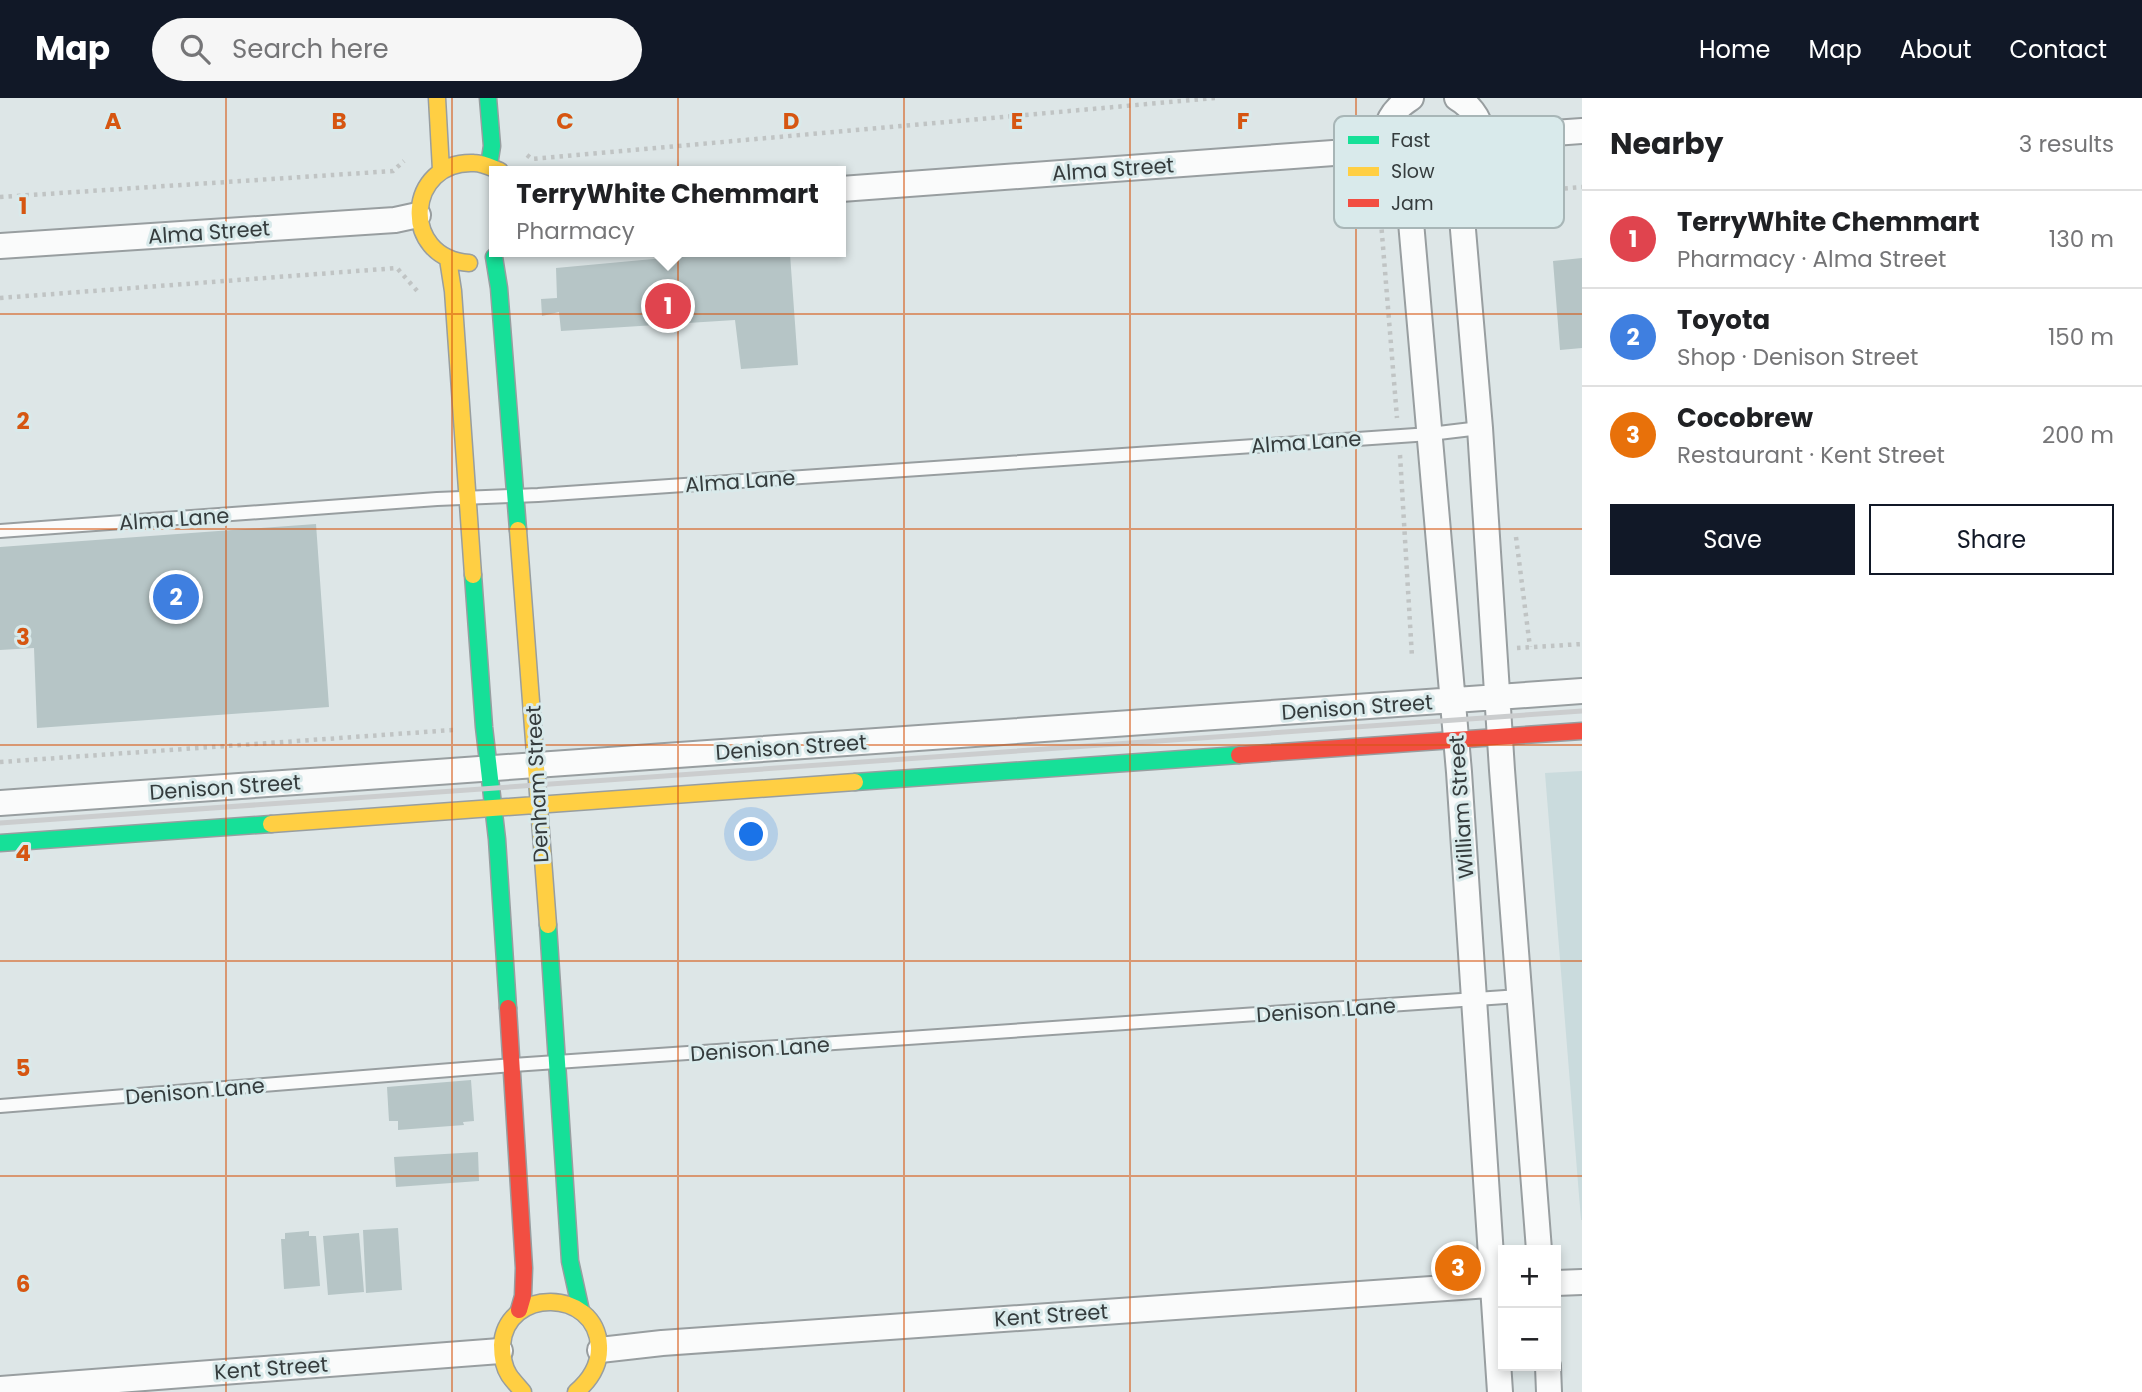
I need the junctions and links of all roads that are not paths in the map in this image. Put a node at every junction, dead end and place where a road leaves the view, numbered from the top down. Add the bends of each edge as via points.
1 (438, 98) edge
2 (488, 98) edge
3 (1459, 98) edge
4 (1405, 100) edge
5 (1391, 116) edge
6 (1476, 116) edge
7 (1582, 131) edge
8 (1564, 132) edge
9 (1334, 153) edge
10 (489, 166) edge
11 (494, 166) edge
12 (441, 170) junction
13 (846, 190) edge
14 (418, 215) junction
15 (1412, 228) edge
16 (1463, 228) edge
17 (0, 246) edge
18 (490, 257) edge
19 (497, 257) edge
20 (448, 259) junction
21 (1480, 428) junction
22 (1430, 434) junction
23 (515, 496) junction
24 (467, 498) junction
25 (0, 531) edge
26 (1582, 691) edge
27 (1498, 697) junction
28 (1453, 700) junction
29 (1582, 731) edge
30 (1500, 736) junction
31 (1456, 740) junction
32 (536, 765) junction
33 (489, 769) junction
34 (0, 803) edge
35 (538, 805) junction
36 (493, 808) junction
37 (0, 843) edge
38 (1520, 996) junction
39 (1473, 1000) junction
40 (555, 1063) junction
41 (513, 1065) junction
42 (0, 1106) edge
43 (1539, 1245) edge
44 (1498, 1274) edge
45 (1582, 1282) edge
46 (1561, 1283) edge
47 (1498, 1285) edge
48 (1499, 1308) edge
49 (519, 1310) junction
50 (581, 1311) junction
51 (500, 1350) junction
52 (600, 1350) junction
53 (1548, 1371) edge
54 (584, 1388) edge
55 (0, 1389) edge
56 (523, 1392) edge
57 (1500, 1392) edge
58 (1549, 1392) edge

1 - 12 street
2 - 11 street
3 - 6 street
4 - 5 street
7 - 8 street
9 - 13 street, Alma Street
10 - 12 street via 472,161
12 - 14 street via 424,189
14 - 17 street, Alma Street
14 - 20 street via 427,242
15 - 22 street, William Street
16 - 21 street, William Street
18 - 20 street via 463,263
19 - 23 street, Denham Street
20 - 24 street, Denham Street
21 - 22 lane, Alma Lane
21 - 27 street, William Street
22 - 23 lane, Alma Lane
22 - 28 street, William Street
23 - 24 lane, Alma Lane
23 - 32 street, Denham Street
24 - 25 lane, Alma Lane
24 - 33 street, Denham Street
26 - 27 street, Denison Street
27 - 28 street, Denison Street
27 - 30 street, William Street
28 - 31 street, William Street
28 - 32 street, Denison Street
29 - 30 street, Denison Street
30 - 31 street, Denison Street
30 - 38 street, William Street
31 - 35 street, Denison Street
31 - 39 street, William Street
32 - 33 street, Denison Street
32 - 35 street, Denham Street
33 - 34 street, Denison Street
33 - 36 street, Denham Street
35 - 36 street, Denison Street
35 - 40 street, Denham Street
36 - 37 street, Denison Street
36 - 41 street, Denham Street
38 - 39 lane, Denison Lane
38 - 43 street, William Street
39 - 40 lane, Denison Lane
39 - 44 street, William Street
40 - 41 lane, Denison Lane
40 - 50 street, Denham Street via 570,1261
41 - 42 lane, Denison Lane
41 - 49 street, Denham Street via 524,1268
45 - 46 street
47 - 52 street, Kent Street
48 - 57 street, William Street
49 - 50 street via 551,1300
49 - 51 street via 502,1336
50 - 52 street, Denham Street via 595,1328
51 - 55 street, Kent Street
51 - 56 street via 511,1382
52 - 54 street
53 - 58 street

